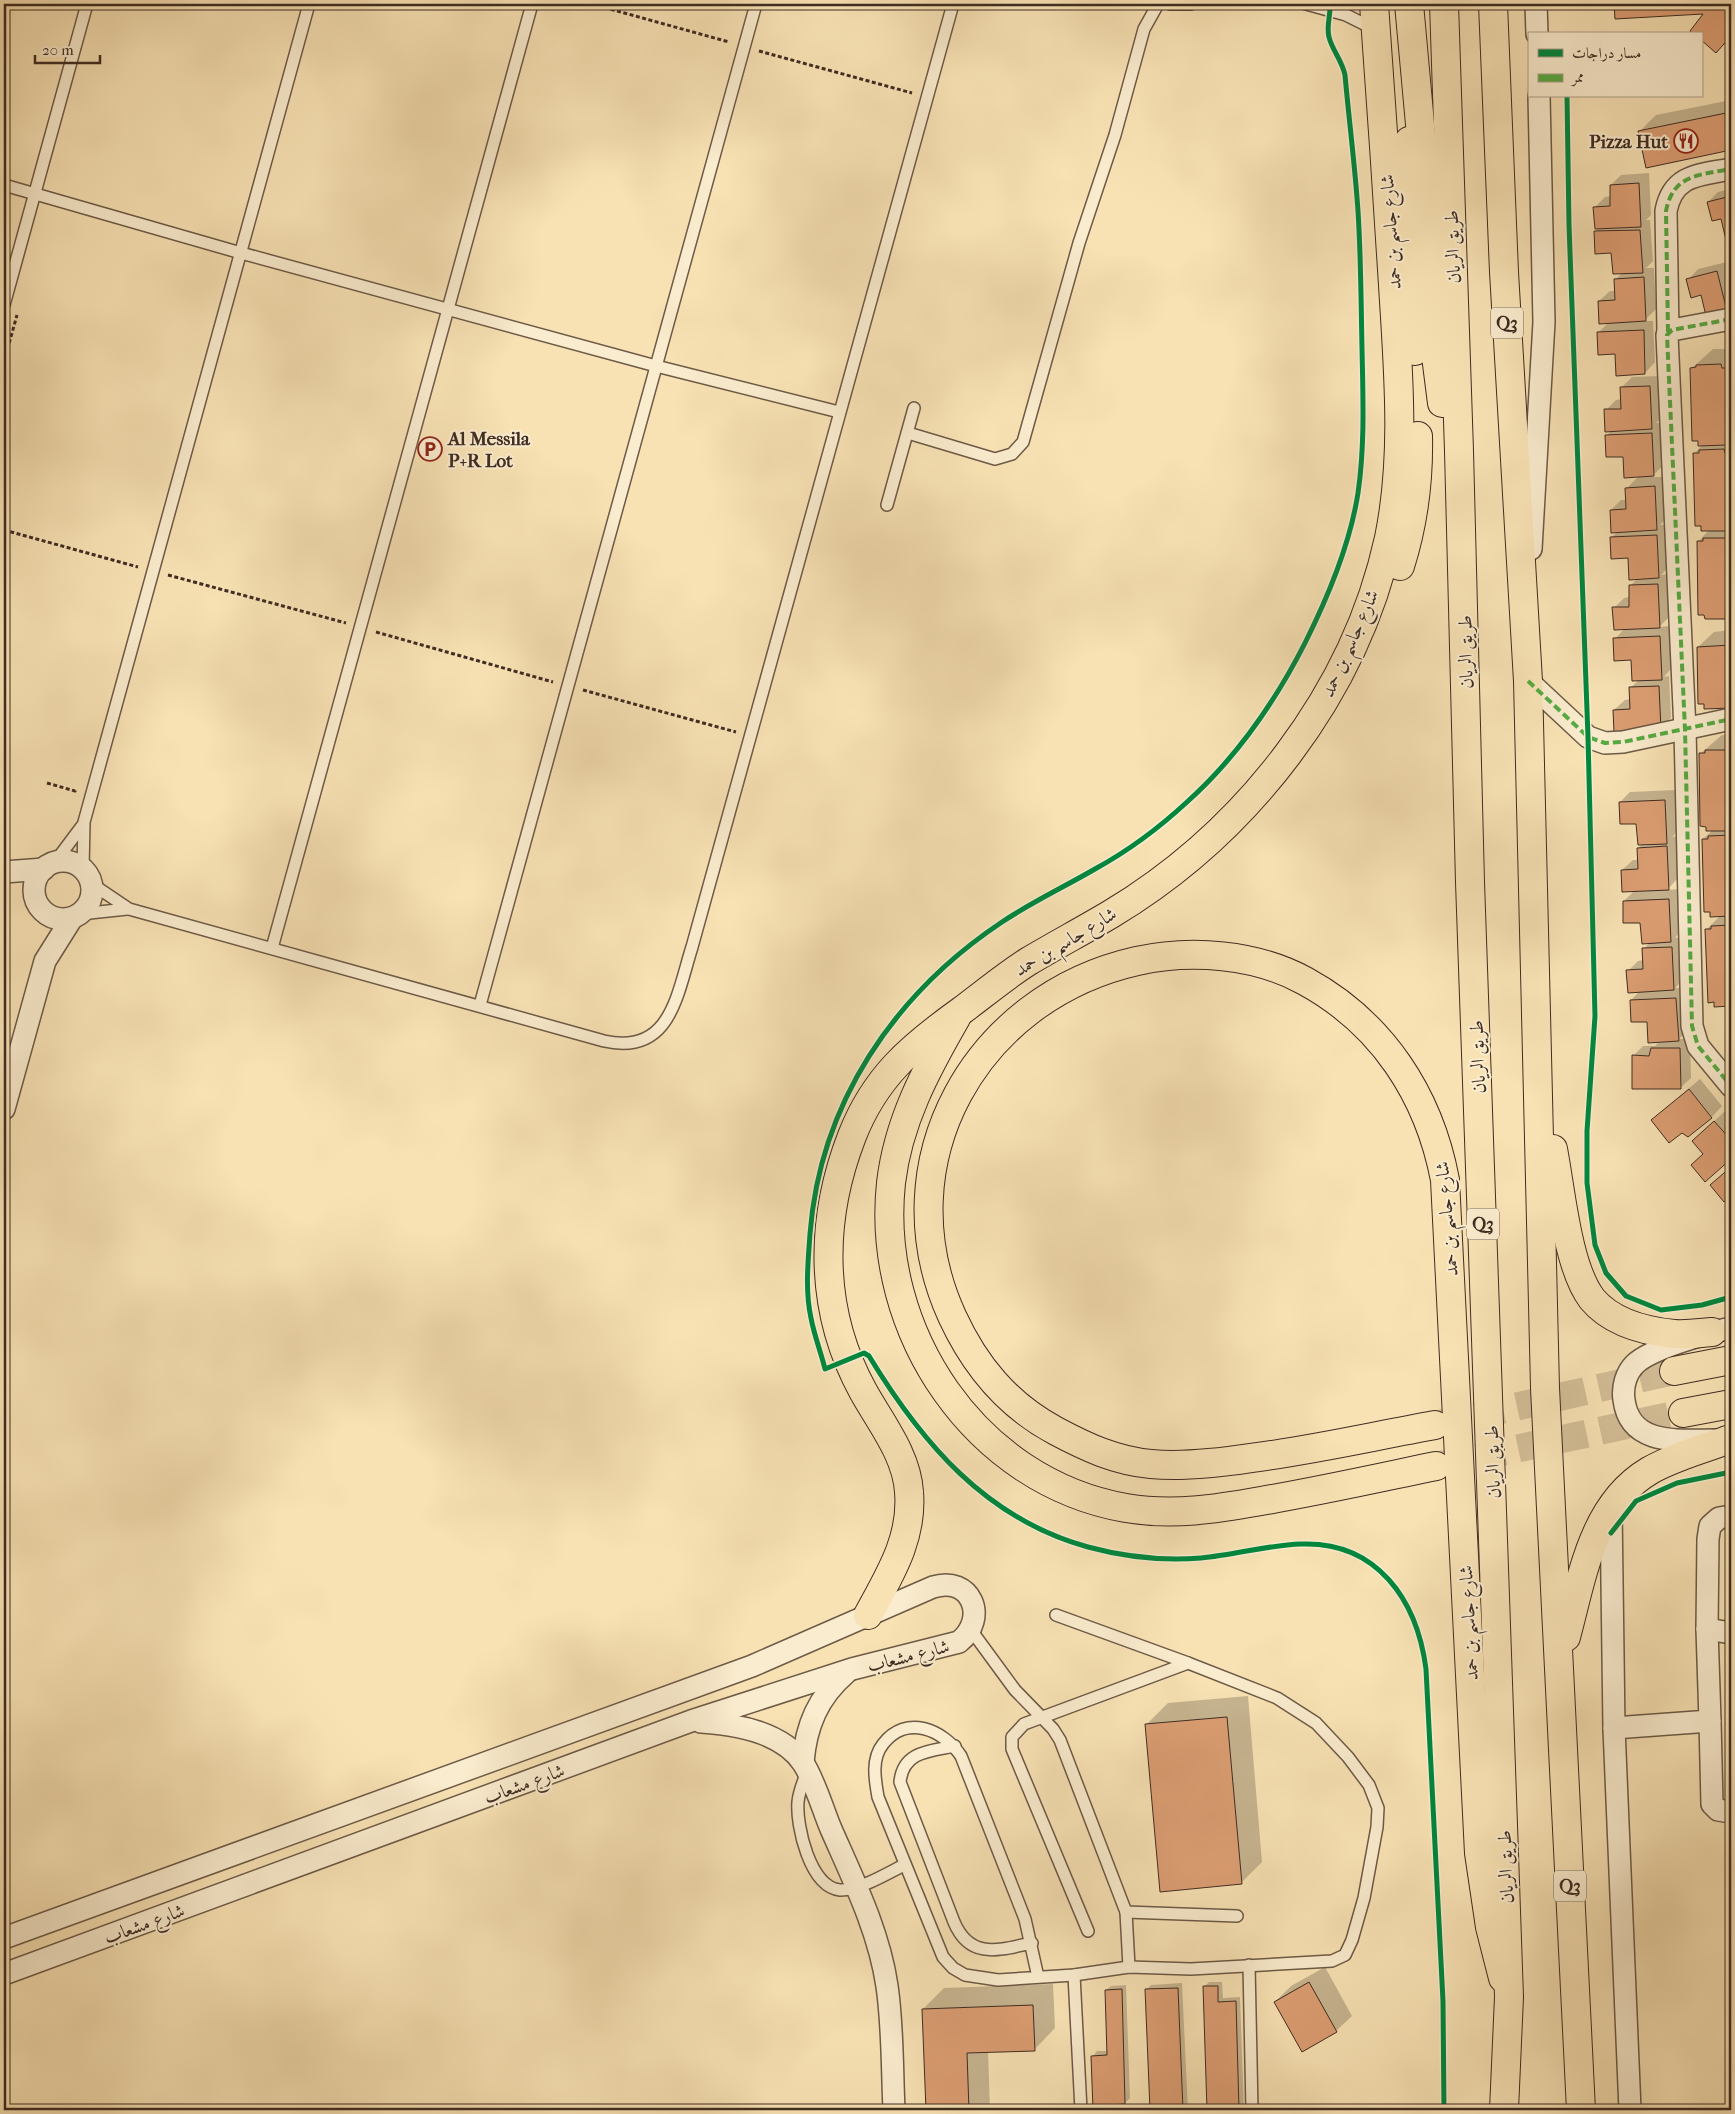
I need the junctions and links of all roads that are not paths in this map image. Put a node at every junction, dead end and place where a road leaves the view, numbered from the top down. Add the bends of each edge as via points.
1 (86, 4) edge
2 (310, 4) edge
3 (532, 4) edge
4 (756, 4) edge
5 (953, 4) edge
6 (1158, 4) edge
7 (1170, 4) edge
8 (1191, 4) edge
9 (1306, 4) edge
10 (1408, 4) edge
11 (1444, 4) edge
12 (1493, 4) edge
13 (1536, 4) edge
14 (1375, 16) edge
15 (1537, 32) edge
16 (1411, 43) junction
17 (1539, 98) edge
18 (1731, 169) edge
19 (4, 185) edge
20 (34, 193) junction
21 (241, 253) junction
22 (4, 305) edge
23 (448, 308) junction
24 (1731, 319) edge
25 (1668, 332) junction
26 (656, 366) junction
27 (914, 408) dead end
28 (839, 412) junction
29 (908, 433) junction
30 (1459, 451) junction
31 (887, 505) dead end
32 (1525, 641) junction
33 (1528, 681) junction
34 (1731, 719) edge
35 (1684, 730) junction
36 (1293, 749) junction
37 (84, 822) junction
38 (50, 866) junction
39 (4, 872) edge
40 (88, 876) junction
41 (4, 878) edge
42 (40, 904) junction
43 (129, 909) junction
44 (76, 916) junction
45 (272, 948) junction
46 (45, 960) junction
47 (480, 1005) junction
48 (959, 1012) junction
49 (1538, 1062) junction
50 (1731, 1086) edge
51 (4, 1109) edge
52 (1722, 1330) edge
53 (1731, 1360) edge
54 (1674, 1371) tunnel mouth
55 (1731, 1404) edge
56 (1683, 1414) tunnel mouth
57 (1435, 1425) tunnel mouth
58 (1729, 1440) edge
59 (1436, 1466) tunnel mouth
60 (1611, 1508) junction
61 (1731, 1516) edge
62 (868, 1615) junction
63 (1056, 1615) dead end
64 (1707, 1629) junction
65 (971, 1630) junction
66 (1731, 1633) edge
67 (1559, 1662) junction
68 (1188, 1663) junction
69 (852, 1669) junction
70 (1044, 1719) junction
71 (691, 1721) junction
72 (1710, 1721) junction
73 (1614, 1728) junction
74 (954, 1746) junction
75 (805, 1767) junction
76 (1731, 1812) edge
77 (904, 1865) junction
78 (857, 1887) junction
79 (1126, 1912) junction
80 (1237, 1916) dead end
81 (1088, 1931) dead end
82 (4, 1938) edge
83 (1032, 1944) junction
84 (1249, 1965) junction
85 (1129, 1967) junction
86 (4, 1974) edge
87 (1074, 1975) junction
88 (1038, 1977) junction
89 (1509, 1997) junction
90 (894, 2110) edge
91 (1081, 2110) edge
92 (1252, 2110) edge
93 (1504, 2110) edge
94 (1581, 2110) edge
95 (1630, 2110) edge

1 - 20 lane
2 - 21 lane
3 - 23 lane
4 - 26 lane
5 - 28 lane
6 - 29 lane via 1144,29 1023,442 1012,454 995,459
7 - 8 lane
9 - 14 lane via 1346,15
10 - 16 main road
11 - 30 main road, طريق الريان / Q3
12 - 32 main road, Q3
13 - 15 street
14 - 36 main road, شارع جاسم بن حمد via 1396,332 1400,442 1396,486 1389,538 1365,615 1342,665
16 - 30 main road via 1423,157 1436,356 1442,404
16 - 36 main road via 1408,116 1418,448 1412,514 1393,589 1372,638 1319,731
17 - 32 street via 1544,322
18 - 25 street via 1690,178 1670,194 1666,211
19 - 20 lane
20 - 21 lane
20 - 22 lane
21 - 23 lane
21 - 37 lane
23 - 26 lane
23 - 45 lane
24 - 25 street
25 - 35 street
26 - 28 lane
26 - 47 lane
27 - 29 lane
28 - 47 lane via 692,947 668,1020 657,1033 645,1040 618,1044
29 - 31 lane
30 - 89 main road, طريق الريان / Q3 via 1470,882
32 - 33 main road, Q3
33 - 35 street via 1588,738 1605,743 1623,742
33 - 49 main road, Q3
34 - 35 street
35 - 50 street via 1692,1026 1698,1046
36 - 48 main road, شارع جاسم بن حمد via 1218,834 1183,864 1117,910 1018,969
37 - 38 lane
37 - 40 lane
38 - 39 street
38 - 40 street via 66,861
38 - 42 street via 38,877 35,887
40 - 43 lane
40 - 44 street via 91,901
41 - 42 street
42 - 44 street via 62,919
42 - 46 street
43 - 44 lane
43 - 45 lane
44 - 46 street
45 - 47 lane
46 - 51 street
48 - 59 main road, شارع جاسم بن حمد via 920,1085 900,1138 891,1182 890,1229 894,1269 910,1325 937,1377 983,1436 1023,1468 1063,1488 1126,1508 1169,1512 1210,1510 1286,1497
48 - 62 main road via 914,1046 868,1103 844,1162 828,1236 827,1274 837,1329 860,1386 902,1461 909,1491 902,1549
49 - 52 main road via 1571,1246 1584,1286 1593,1300 1625,1324 1676,1334
49 - 67 main road, Q3 via 1545,1388
52 - 58 street via 1645,1357 1628,1374 1624,1397 1631,1422 1650,1436
53 - 54 main road
55 - 56 main road
57 - 89 main road, شارع جاسم بن حمد via 1298,1452 1214,1463 1150,1464 1090,1449 1037,1421 1012,1402 986,1374 958,1328 945,1300 930,1238 929,1207 937,1146 946,1118 975,1066 1001,1036 1042,999 1124,964 1183,955 1266,964 1294,975 1318,988 1364,1023 1404,1072 1430,1121 1445,1180 1479,1853 1490,1927
58 - 60 main road via 1647,1472
60 - 67 main road via 1586,1561
60 - 73 street
61 - 64 street via 1719,1518 1710,1526
62 - 65 street, شارع مشعاب via 933,1587 947,1585 959,1588 969,1598 975,1617
62 - 82 street, شارع مشعاب via 736,1672
63 - 68 lane
64 - 66 street
64 - 72 street
65 - 69 street, شارع مشعاب via 959,1642 950,1645
65 - 70 lane via 1023,1701
67 - 94 main road, Q3
68 - 70 lane
68 - 84 lane via 1277,1698 1316,1723 1369,1785 1378,1808 1378,1827 1364,1898 1345,1954 1332,1961
69 - 71 street, شارع مشعاب
69 - 75 street via 816,1710 804,1744
70 - 79 lane via 1060,1740
70 - 81 lane via 1019,1728 1012,1737 1012,1749
71 - 75 street via 755,1730 781,1743
71 - 86 street, شارع مشعاب
72 - 73 street
72 - 76 street via 1712,1804 1718,1810
73 - 95 street
74 - 77 lane via 932,1730 914,1728 896,1734 883,1744 879,1752 875,1778 878,1797
74 - 83 lane via 974,1787
74 - 83 lane via 917,1754 910,1758 901,1773 902,1790 940,1887 958,1931 972,1945 990,1950
75 - 78 street
75 - 78 lane via 798,1817 807,1853 826,1884 841,1890
77 - 78 lane
77 - 88 lane via 936,1944 953,1968 980,1978
78 - 90 street via 881,1957 886,1985
79 - 80 lane
79 - 85 lane
83 - 88 lane
84 - 85 lane
84 - 92 lane
85 - 87 lane
87 - 88 lane
87 - 91 lane
89 - 93 main road, طريق الريان / Q3

